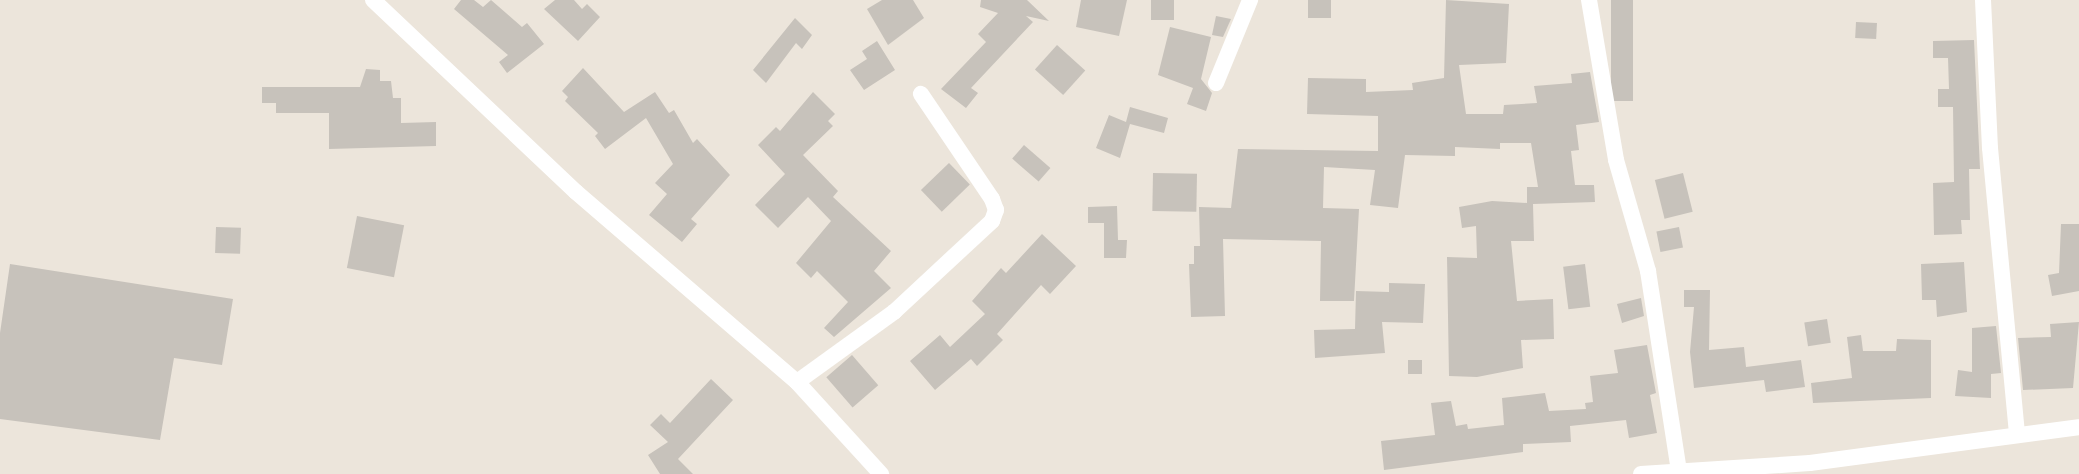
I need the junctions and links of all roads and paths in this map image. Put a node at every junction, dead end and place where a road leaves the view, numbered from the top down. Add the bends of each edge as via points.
1 (373, 0) edge
2 (1250, 0) edge
3 (1589, 0) edge
4 (1983, 0) edge
5 (1216, 83) dead end
6 (921, 94) dead end
7 (797, 382) junction
8 (2079, 427) edge
9 (2017, 435) junction
10 (1679, 471) junction
11 (881, 474) edge
12 (1641, 474) edge

1 - 7 street via 576,192
2 - 5 street
3 - 10 street via 1616,160 1648,271
4 - 9 street via 1990,148
6 - 7 street via 992,199 996,210 992,221 894,312
7 - 11 street
8 - 9 street
9 - 10 street via 1810,463
10 - 12 street

